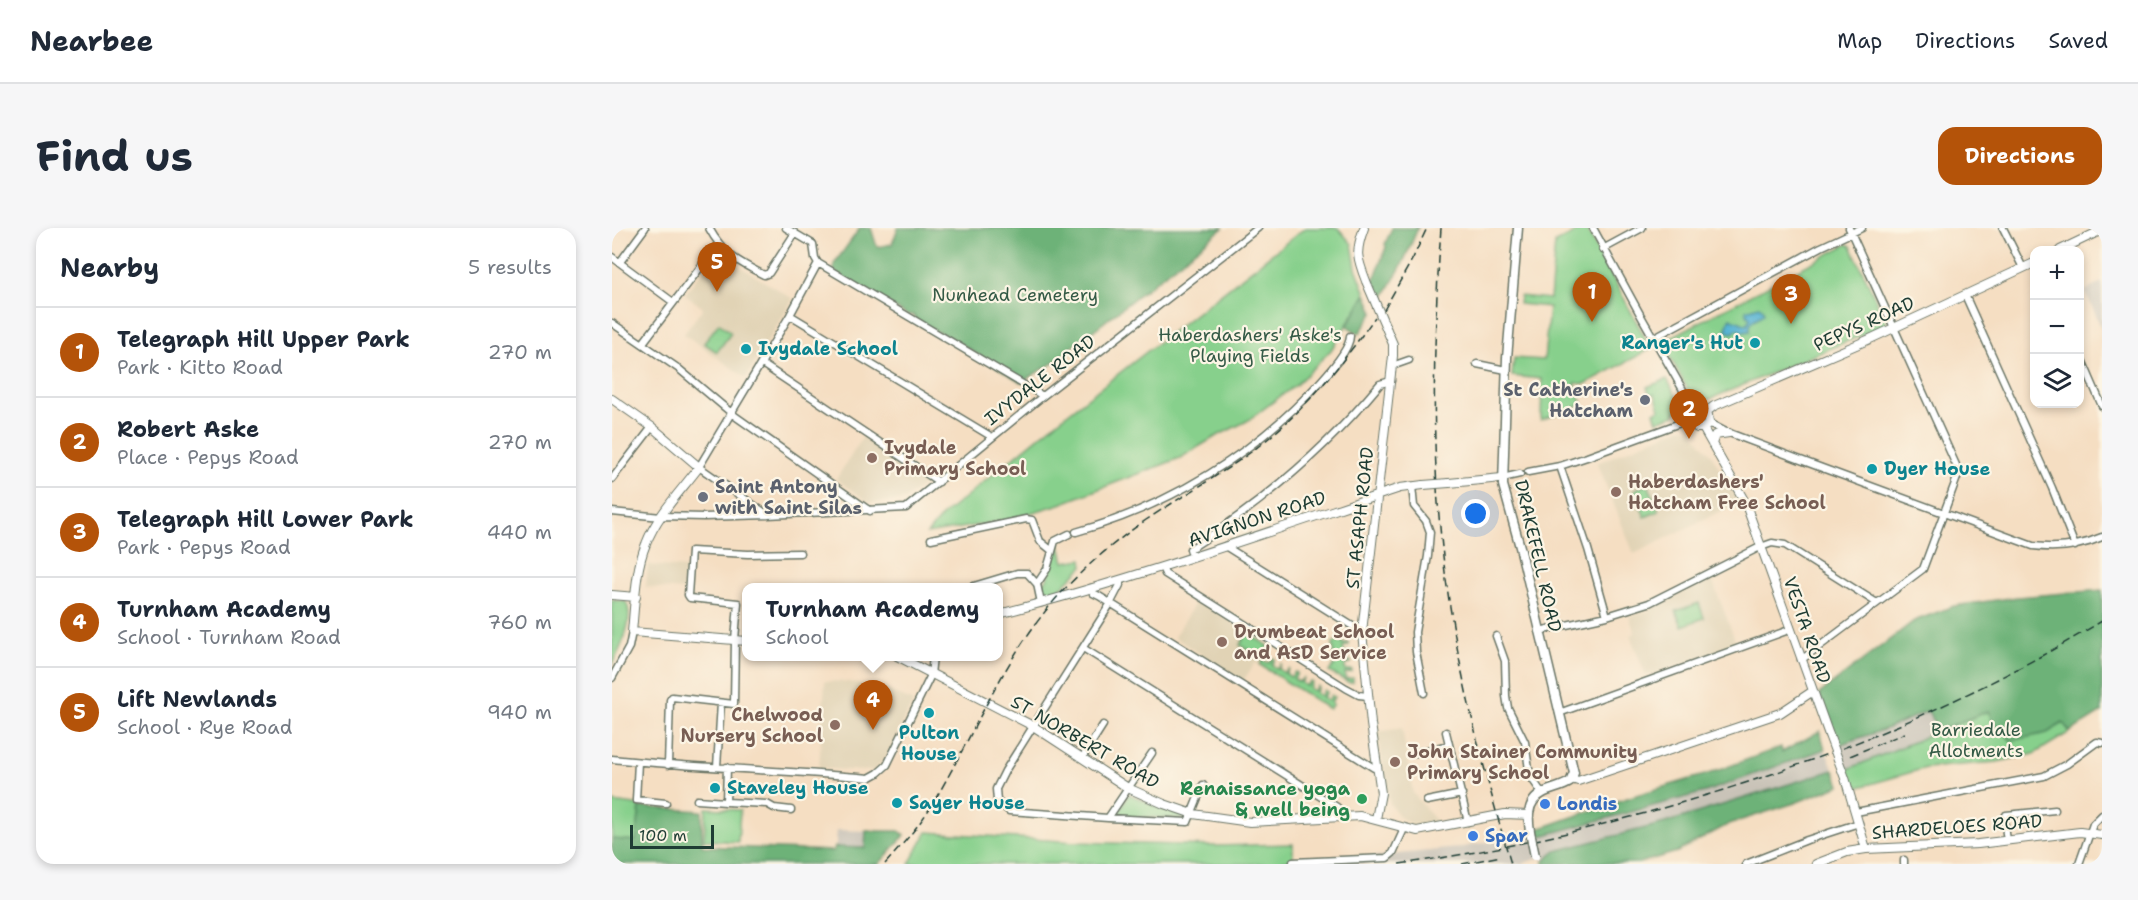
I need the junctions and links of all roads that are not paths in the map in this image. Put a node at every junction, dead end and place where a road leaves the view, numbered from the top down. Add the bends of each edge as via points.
1 (645, 228) edge
2 (708, 228) edge
3 (786, 228) edge
4 (1258, 228) edge
5 (1364, 228) edge
6 (1518, 228) edge
7 (1593, 228) edge
8 (1642, 228) edge
9 (1862, 228) edge
10 (2003, 228) edge
11 (1850, 230) edge
12 (2102, 230) edge
13 (795, 233) junction
14 (718, 244) junction
15 (2068, 246) edge
16 (1603, 249) junction
17 (612, 257) edge
18 (620, 262) junction
19 (818, 263) junction
20 (2030, 265) edge
21 (2023, 268) junction
22 (1965, 295) junction
23 (673, 302) junction
24 (790, 315) junction
25 (612, 322) edge
26 (1894, 328) junction
27 (1350, 336) dead end
28 (1653, 338) junction
29 (643, 343) junction
30 (1409, 360) dead end
31 (762, 364) junction
32 (1477, 364) dead end
33 (1392, 366) junction
34 (2084, 366) edge
35 (1506, 370) junction
36 (1390, 381) junction
37 (1043, 396) junction
38 (612, 399) edge
39 (2102, 405) edge
40 (1706, 412) junction
41 (732, 414) junction
42 (1693, 415) junction
43 (1706, 425) junction
44 (652, 428) junction
45 (1729, 433) junction
46 (992, 437) junction
47 (1712, 444) junction
48 (1560, 466) junction
49 (699, 467) junction
50 (1528, 472) dead end
51 (1520, 474) dead end
52 (1502, 478) junction
53 (612, 479) edge
54 (939, 482) junction
55 (1412, 486) junction
56 (1377, 495) junction
57 (871, 511) junction
58 (612, 512) edge
59 (1945, 514) junction
60 (768, 515) junction
61 (662, 516) junction
62 (1215, 533) junction
63 (2102, 537) edge
64 (932, 539) dead end
65 (1762, 546) junction
66 (2075, 546) junction
67 (1223, 547) junction
68 (1052, 550) junction
69 (800, 553) dead end
70 (1191, 553) junction
71 (1162, 567) junction
72 (1120, 580) junction
73 (984, 583) edge
74 (1037, 584) junction
75 (1091, 588) junction
76 (612, 595) edge
77 (636, 597) junction
78 (738, 603) junction
79 (742, 603) edge
80 (1041, 603) junction
81 (1110, 603) junction
82 (1877, 603) junction
83 (1003, 613) edge
84 (1607, 616) junction
85 (1789, 630) junction
86 (1539, 631) junction
87 (632, 632) junction
88 (1362, 632) junction
89 (1496, 636) dead end
90 (735, 640) junction
91 (742, 641) edge
92 (1083, 648) junction
93 (1801, 660) junction
94 (905, 661) edge
95 (933, 661) edge
96 (932, 675) junction
97 (612, 678) edge
98 (1813, 691) junction
99 (1424, 693) dead end
100 (1368, 696) junction
101 (721, 703) junction
102 (1558, 713) junction
103 (1103, 725) dead end
104 (1033, 726) junction
105 (1446, 732) dead end
106 (2102, 743) edge
107 (1449, 745) junction
108 (1152, 753) dead end
109 (1415, 753) dead end
110 (1082, 758) junction
111 (612, 759) edge
112 (638, 762) junction
113 (668, 765) junction
114 (717, 767) junction
115 (727, 767) junction
116 (1377, 768) junction
117 (1572, 779) junction
118 (1203, 784) dead end
119 (1128, 788) junction
120 (1542, 793) junction
121 (1462, 794) junction
122 (697, 800) dead end
123 (1427, 801) dead end
124 (726, 802) junction
125 (666, 803) dead end
126 (791, 810) dead end
127 (2055, 810) dead end
128 (1856, 812) junction
129 (1193, 814) junction
130 (2102, 815) edge
131 (1528, 816) junction
132 (1341, 817) junction
133 (1108, 818) junction
134 (1376, 819) junction
135 (1468, 822) junction
136 (1859, 823) junction
137 (1404, 829) junction
138 (2090, 832) junction
139 (2102, 835) edge
140 (2007, 840) junction
141 (1866, 849) junction
142 (1537, 860) edge
143 (1293, 862) dead end
144 (1746, 864) edge
145 (1816, 864) edge
146 (2079, 864) edge

1 - 18 street
2 - 14 street
3 - 13 street
4 - 37 street, IVYDALE ROAD
5 - 33 street, ST ASAPH ROAD, bridge via 1357,250 1359,262 1394,348
6 - 35 main road, DRAKEFELL ROAD
7 - 16 street
8 - 16 street
9 - 11 street
10 - 21 street
11 - 26 street
11 - 28 street
12 - 15 street
13 - 14 street via 766,275 734,259
13 - 19 street via 813,244
14 - 23 street
16 - 28 street
17 - 18 street
18 - 23 street
19 - 24 street
19 - 37 street
20 - 21 street, PEPYS ROAD
21 - 22 street, PEPYS ROAD
22 - 26 street, PEPYS ROAD
22 - 66 street
23 - 29 street
24 - 31 street
24 - 46 street
25 - 29 street
26 - 40 street, PEPYS ROAD
26 - 59 street via 1958,470
27 - 68 street via 1338,360 1307,397 1243,452 1137,511 1057,538
28 - 42 street
29 - 41 street
30 - 33 street
31 - 41 street
31 - 54 street
32 - 35 street
33 - 36 street, ST ASAPH ROAD
34 - 39 street
35 - 52 main road, DRAKEFELL ROAD
36 - 56 street, ST ASAPH ROAD
36 - 62 street via 1380,384 1297,469
37 - 46 street, IVYDALE ROAD
38 - 44 street
40 - 42 street via 1701,410
40 - 43 street
41 - 49 street
41 - 57 street
42 - 43 street via 1694,426
42 - 48 street
43 - 45 street
43 - 47 street, VESTA ROAD
44 - 49 street
44 - 53 street
45 - 47 street via 1715,435
45 - 59 street
46 - 54 street, IVYDALE ROAD
47 - 65 street, VESTA ROAD via 1745,502
48 - 50 street
48 - 84 street
49 - 60 street
49 - 61 street
51 - 52 street
52 - 55 street, AVIGNON ROAD, bridge
52 - 86 main road, DRAKEFELL ROAD
54 - 57 street, IVYDALE ROAD via 906,508
55 - 56 street, AVIGNON ROAD
55 - 99 street via 1414,506 1430,532 1415,632
56 - 67 street, AVIGNON ROAD
56 - 88 street, ST ASAPH ROAD
57 - 60 street, IVYDALE ROAD
58 - 61 street, IVYDALE ROAD
59 - 66 street via 2033,546
59 - 82 street via 1923,568
60 - 61 street, IVYDALE ROAD
61 - 77 street via 646,544
62 - 67 street
62 - 70 street
63 - 66 street
64 - 68 street via 1026,519 1032,520 1040,542
65 - 82 street via 1782,544
65 - 84 street via 1648,603
65 - 85 street, VESTA ROAD
67 - 70 street, AVIGNON ROAD
67 - 88 street
68 - 74 street via 1044,576
69 - 78 street via 691,551 690,598
70 - 71 street, AVIGNON ROAD
71 - 72 street, AVIGNON ROAD
71 - 100 street via 1165,574 1346,688
72 - 75 street, AVIGNON ROAD
72 - 81 street
73 - 74 street via 1027,573
74 - 80 street
75 - 80 street, AVIGNON ROAD
75 - 81 street
76 - 77 street
77 - 87 street
78 - 79 street
78 - 90 street
80 - 83 street, AVIGNON ROAD
81 - 92 street
81 - 116 street
82 - 93 street
84 - 86 street
85 - 93 street, VESTA ROAD
85 - 102 street
86 - 102 main road, DRAKEFELL ROAD
87 - 90 street
87 - 97 street via 629,648
88 - 100 street, ST ASAPH ROAD
89 - 120 street via 1505,661 1508,708 1525,742 1530,776
90 - 91 street
90 - 101 street via 734,704
92 - 104 street
92 - 132 street via 1337,807
93 - 98 street, VESTA ROAD
94 - 96 street, ST NORBERT ROAD
95 - 96 street
96 - 104 street, ST NORBERT ROAD
96 - 115 street via 887,765 869,778
98 - 117 street via 1780,713 1578,781
98 - 128 street, VESTA ROAD, bridge
100 - 116 street, ST ASAPH ROAD
101 - 113 street via 672,697
101 - 114 street
102 - 117 main road, DRAKEFELL ROAD via 1574,773
103 - 110 street
104 - 110 street, ST NORBERT ROAD
104 - 133 street via 998,784 996,795 1000,805 1015,812
105 - 107 street
106 - 128 street via 2097,742 2044,776
107 - 109 street
107 - 121 street
108 - 119 street
110 - 119 street, ST NORBERT ROAD
111 - 112 street
112 - 113 street
112 - 125 street via 636,800
113 - 114 street
114 - 115 street
115 - 124 street
116 - 134 street, ST ASAPH ROAD via 1381,793
117 - 120 main road
118 - 129 street
119 - 129 street, ST NORBERT ROAD
119 - 133 street
120 - 131 main road via 1530,805
121 - 123 street
121 - 135 street
122 - 124 street
124 - 126 street
127 - 140 street via 2006,815
128 - 136 street, VESTA ROAD
129 - 132 street, ST NORBERT ROAD via 1250,822
129 - 133 street via 1185,823
130 - 138 street
131 - 135 street via 1505,814
131 - 142 main road, bridge
132 - 134 street, ST NORBERT ROAD
134 - 137 street, ST NORBERT ROAD
135 - 137 street via 1417,831
136 - 141 street, VESTA ROAD
136 - 144 street
137 - 143 street via 1387,858
138 - 139 street, SHARDELOES ROAD
138 - 140 street, SHARDELOES ROAD
138 - 146 street
140 - 141 street, SHARDELOES ROAD
141 - 145 street, SHARDELOES ROAD

